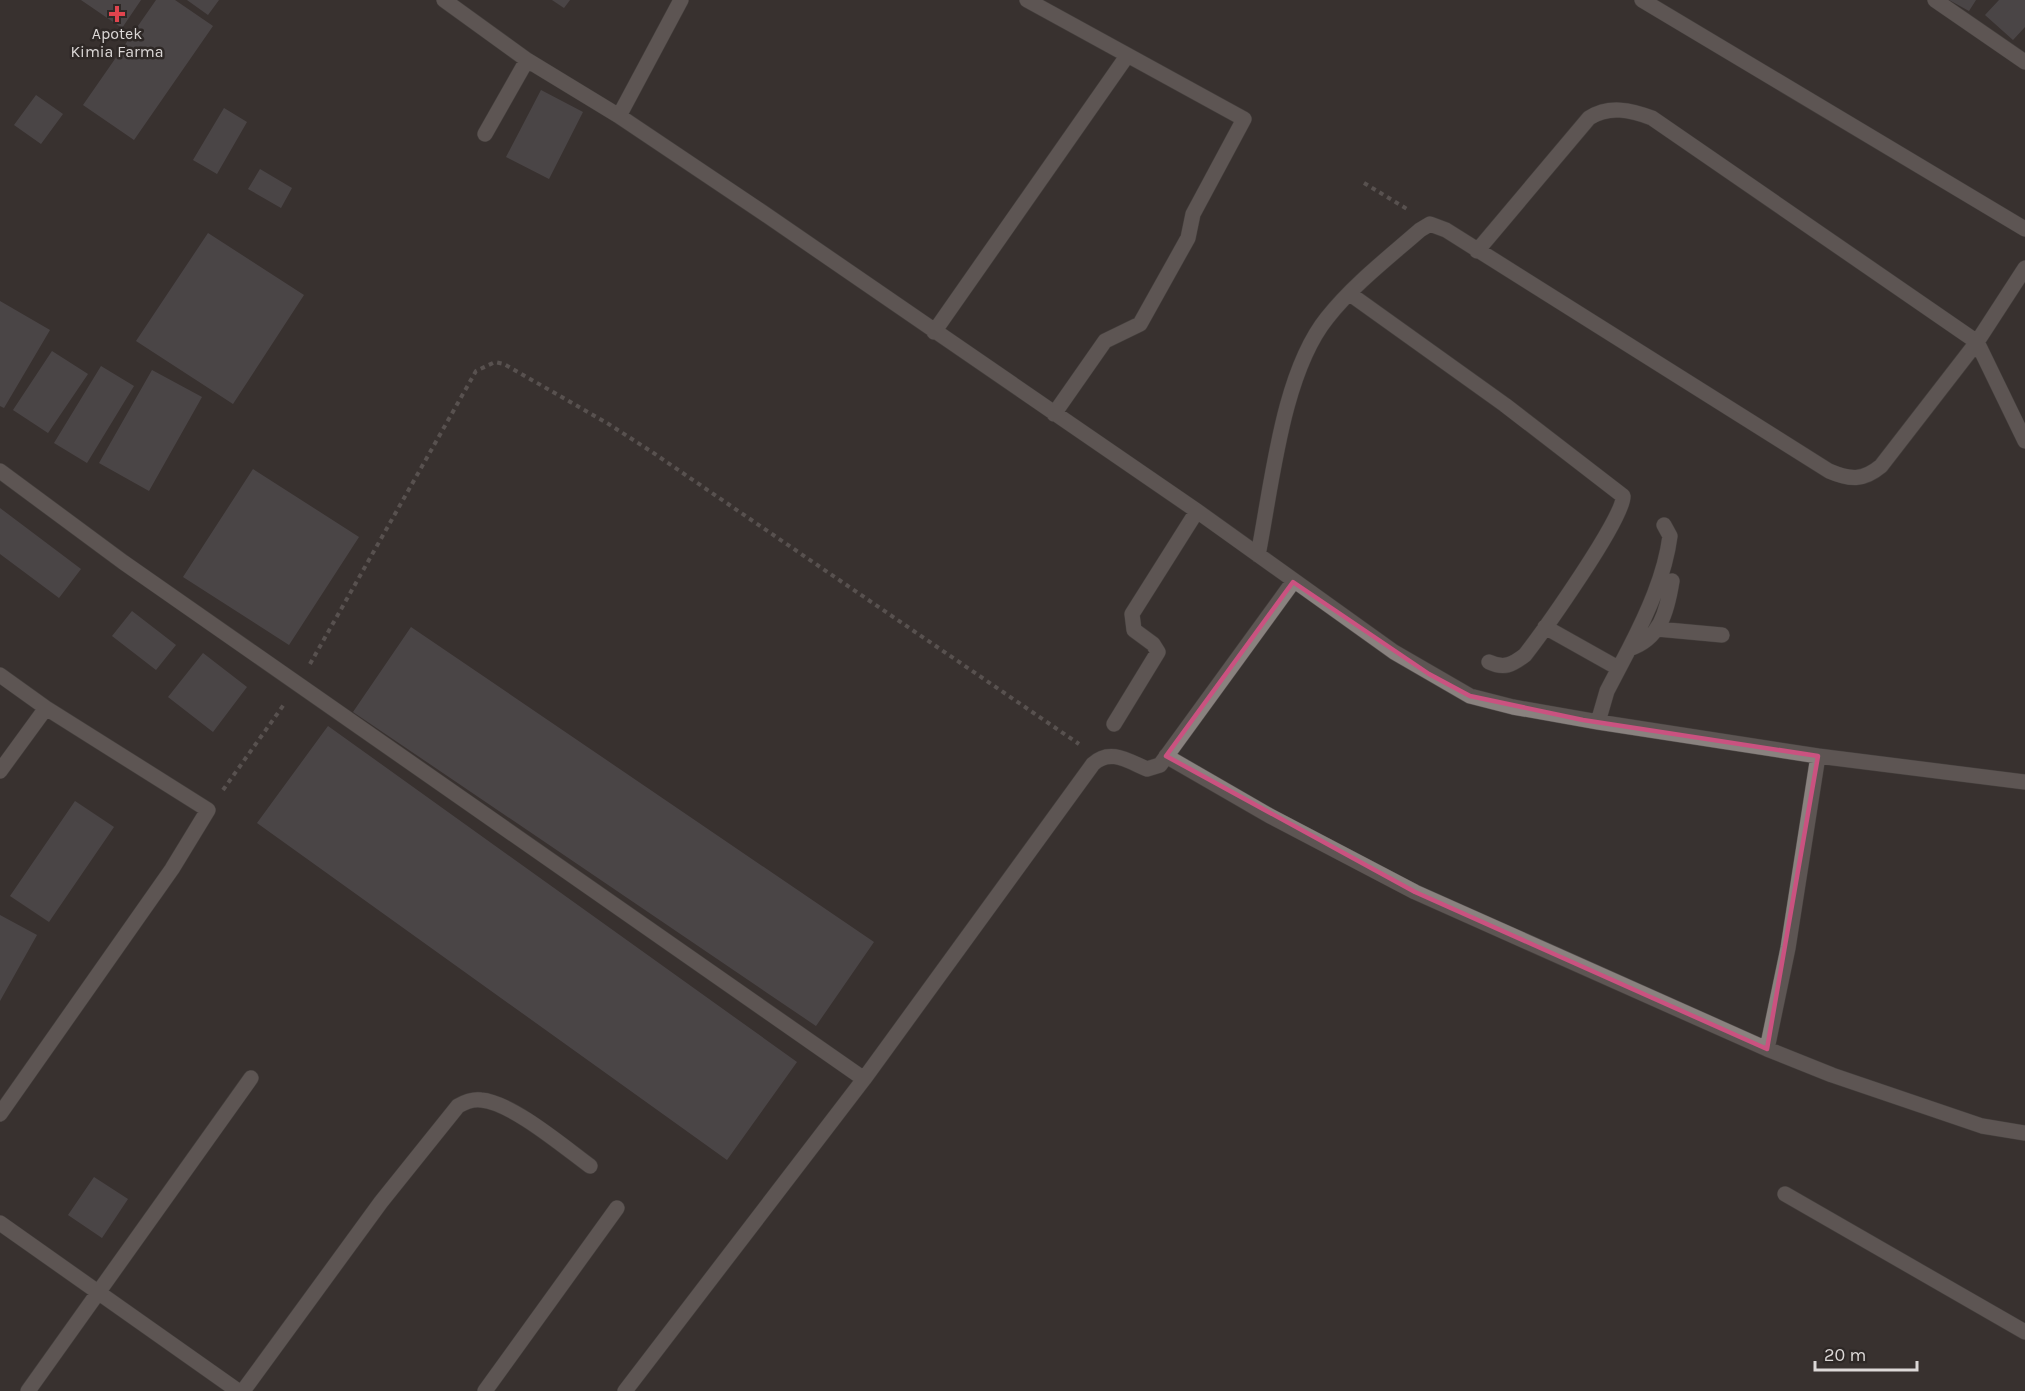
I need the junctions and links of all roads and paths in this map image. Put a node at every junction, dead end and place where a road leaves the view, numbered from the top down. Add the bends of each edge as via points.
1 (444, 0) edge
2 (681, 0) edge
3 (1027, 0) edge
4 (1642, 0) edge
5 (1935, 0) edge
6 (1127, 56) junction
7 (527, 60) junction
8 (2025, 62) edge
9 (619, 116) junction
10 (485, 134) dead end
11 (1364, 183) dead end
12 (1430, 224) junction
13 (2025, 229) edge
14 (1477, 251) junction
15 (2024, 270) edge
16 (1350, 294) junction
17 (934, 332) junction
18 (1977, 342) junction
19 (1054, 414) junction
20 (2025, 441) edge
21 (0, 471) edge
22 (1197, 511) junction
23 (1664, 525) dead end
24 (1258, 555) junction
25 (1672, 581) dead end
26 (1293, 582) junction
27 (1545, 627) junction
28 (1657, 629) junction
29 (1722, 635) dead end
30 (1629, 649) junction
31 (1489, 662) dead end
32 (1618, 668) junction
33 (0, 675) edge
34 (298, 684) junction
35 (46, 708) junction
36 (1598, 722) junction
37 (1114, 724) dead end
38 (1166, 756) junction
39 (1818, 756) junction
40 (1100, 758) junction
41 (0, 771) edge
42 (2025, 782) edge
43 (208, 810) junction
44 (1767, 1049) junction
45 (251, 1078) dead end
46 (864, 1078) junction
47 (0, 1114) edge
48 (2025, 1133) edge
49 (590, 1166) dead end
50 (1785, 1194) dead end
51 (617, 1208) dead end
52 (0, 1223) edge
53 (97, 1293) junction
54 (2025, 1332) edge
55 (28, 1391) edge
56 (238, 1391) edge
57 (243, 1391) edge
58 (485, 1391) edge
59 (625, 1391) edge

1 - 7 street
2 - 9 street
3 - 6 street
4 - 13 street
5 - 8 street
6 - 17 street
6 - 19 street via 1244,118 1193,214 1188,238 1140,324 1105,341
7 - 9 street
7 - 10 street
9 - 17 street
11 - 12 path
12 - 14 street
12 - 16 street
14 - 18 street via 1829,471 1849,479 1862,478 1881,466
14 - 18 street via 1589,118 1615,109 1639,113 1652,118
15 - 18 street
16 - 24 street via 1326,319 1295,382
16 - 27 street via 1623,495 1622,505 1597,548
17 - 19 street
18 - 20 street
19 - 22 street
21 - 34 street
22 - 24 street
22 - 37 street via 1131,614 1134,630 1158,652
23 - 30 street via 1670,536 1662,570 1646,617
24 - 26 street
25 - 28 street via 1669,601
26 - 36 street via 1429,674 1470,696
26 - 38 street
27 - 31 street via 1525,655 1514,663 1499,667
27 - 32 street
28 - 29 street
28 - 30 street via 1646,643
30 - 32 street
32 - 36 street
33 - 35 street
34 - 40 path via 476,371 495,362 652,452
34 - 43 path
34 - 46 street
35 - 41 street
35 - 43 street
36 - 39 street
38 - 40 street via 1152,769 1115,756
38 - 44 street via 1415,892
39 - 42 street
39 - 44 street via 1788,948
40 - 46 street
43 - 47 street via 172,869
44 - 48 street via 1982,1126
45 - 53 street
46 - 59 street
49 - 57 street via 496,1104 480,1099 458,1106 381,1202
50 - 54 street
51 - 58 street
52 - 53 street
53 - 55 street
53 - 56 street

